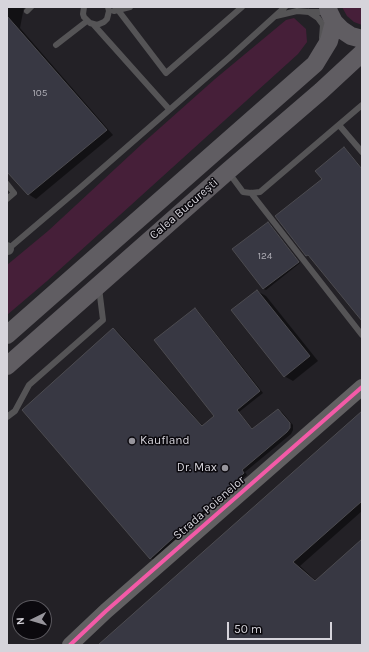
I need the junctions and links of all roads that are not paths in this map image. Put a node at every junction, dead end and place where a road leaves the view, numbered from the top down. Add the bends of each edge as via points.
1 (130, 7) edge
2 (242, 7) edge
3 (285, 7) edge
4 (83, 8) edge
5 (108, 9) edge
6 (118, 10) junction
7 (309, 12) junction
8 (331, 14) edge
9 (274, 16) junction
10 (87, 21) junction
11 (93, 24) junction
12 (362, 39) edge
13 (56, 45) dead end
14 (362, 53) edge
15 (315, 64) junction
16 (362, 105) edge
17 (169, 109) junction
18 (338, 125) junction
19 (362, 152) edge
20 (228, 171) junction
21 (7, 184) edge
22 (251, 193) junction
23 (7, 199) edge
24 (7, 249) edge
25 (99, 284) junction
26 (8, 333) edge
27 (362, 335) edge
28 (7, 366) edge
29 (362, 386) edge
30 (7, 417) edge
31 (70, 645) edge

1 - 6 lane
2 - 6 lane via 166,73
3 - 9 lane
4 - 10 lane
5 - 6 lane
5 - 11 lane via 104,22
7 - 8 lane
7 - 9 lane via 297,10
7 - 15 lane via 323,25 320,50
8 - 12 main road via 342,30
8 - 15 main road, Calea București via 329,41
9 - 17 lane
10 - 11 lane
10 - 13 lane
11 - 17 lane
14 - 20 main road, Calea București
15 - 26 main road, Calea București
16 - 18 lane
17 - 24 lane
18 - 19 lane
18 - 22 lane via 260,192
20 - 22 lane via 243,192
20 - 25 main road, Calea București
21 - 23 lane via 14,193
22 - 27 lane
25 - 28 main road, Calea București
25 - 30 lane via 103,320 29,385 15,411
29 - 31 street, Strada Poienelor

